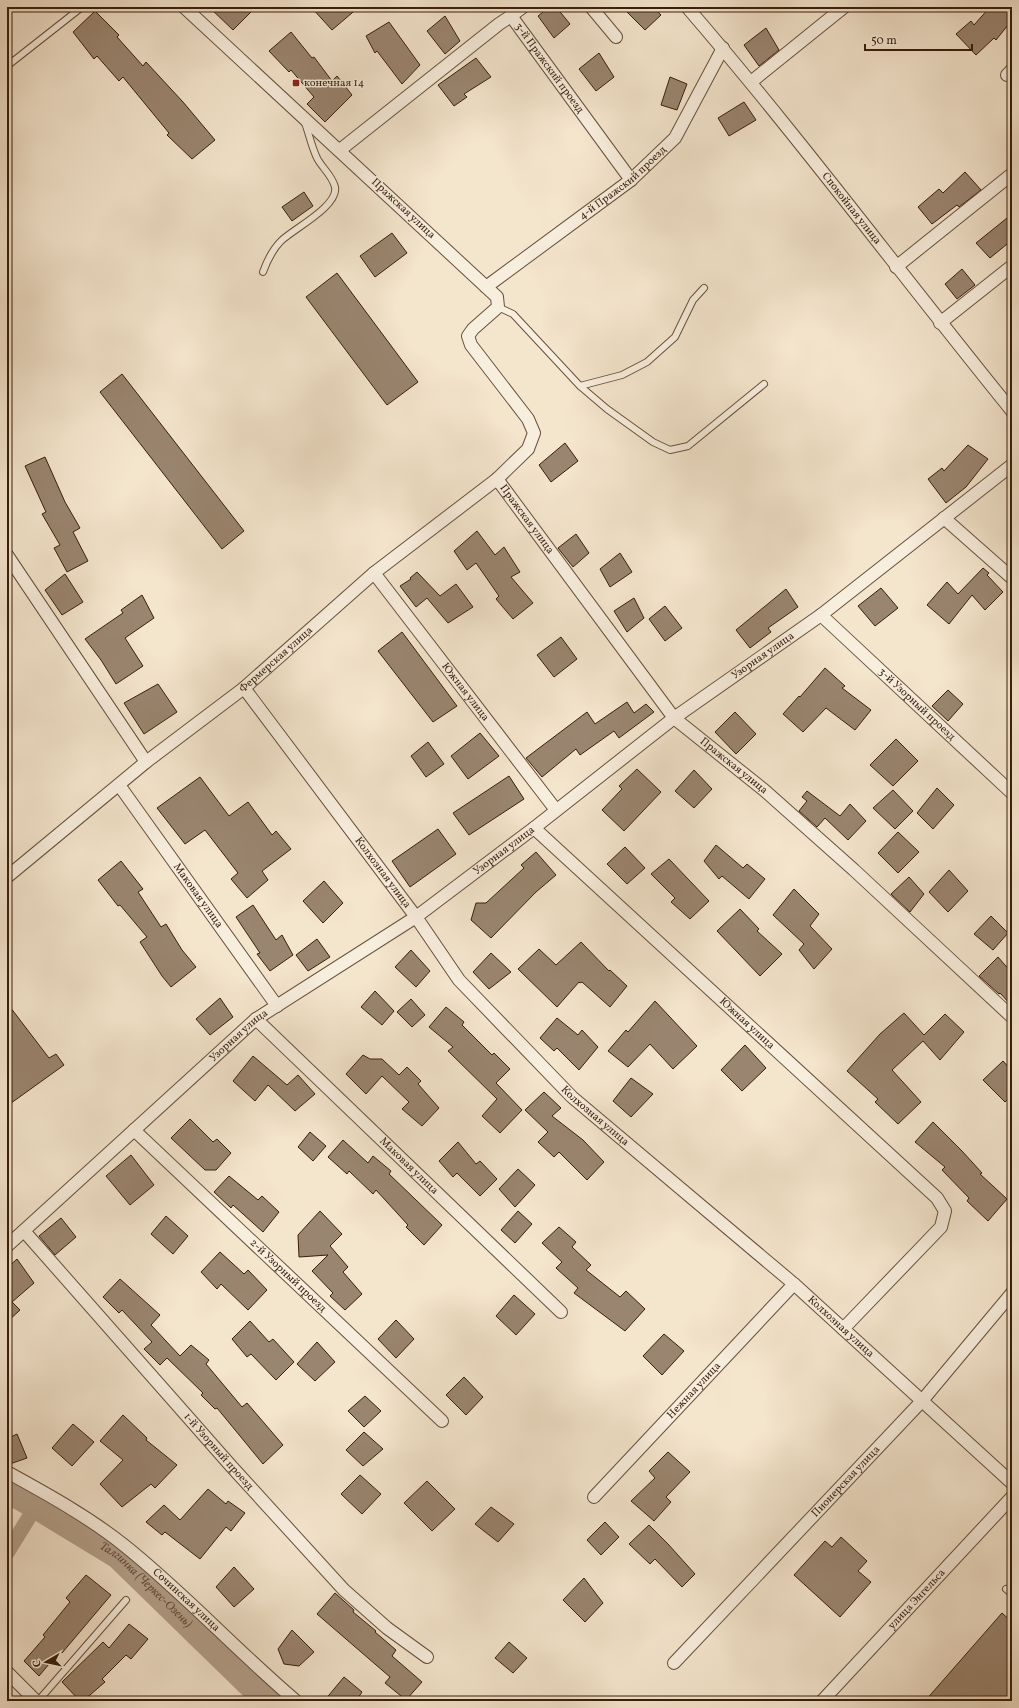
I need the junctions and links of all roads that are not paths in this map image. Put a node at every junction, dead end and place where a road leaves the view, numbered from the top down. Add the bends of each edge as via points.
1 (82, 7) edge
2 (523, 7) edge
3 (591, 7) edge
4 (688, 7) edge
5 (844, 7) edge
6 (191, 10) edge
7 (511, 16) junction
8 (616, 37) dead end
9 (723, 48) junction
10 (7, 66) edge
11 (750, 82) junction
12 (303, 116) junction
13 (340, 150) junction
14 (1012, 174) edge
15 (631, 180) junction
16 (1012, 266) edge
17 (896, 267) junction
18 (263, 272) dead end
19 (486, 287) junction
20 (704, 288) dead end
21 (498, 307) junction
22 (940, 323) junction
23 (764, 384) dead end
24 (580, 386) junction
25 (1012, 411) edge
26 (1012, 464) edge
27 (497, 479) junction
28 (944, 518) junction
29 (7, 555) edge
30 (374, 573) junction
31 (1012, 578) edge
32 (821, 615) junction
33 (244, 688) junction
34 (674, 718) junction
35 (146, 762) junction
36 (119, 785) junction
37 (1012, 793) edge
38 (556, 810) junction
39 (534, 828) junction
40 (7, 877) edge
41 (416, 917) junction
42 (277, 1006) junction
43 (1012, 1017) edge
44 (256, 1019) junction
45 (134, 1130) junction
46 (24, 1231) junction
47 (7, 1246) edge
48 (794, 1284) junction
49 (1012, 1293) edge
50 (561, 1312) dead end
51 (843, 1329) junction
52 (922, 1402) junction
53 (442, 1421) dead end
54 (7, 1472) edge
55 (1012, 1483) edge
56 (594, 1497) dead end
57 (1012, 1497) edge
58 (1006, 1589) dead end
59 (1012, 1594) edge
60 (126, 1600) dead end
61 (427, 1657) dead end
62 (674, 1663) dead end
63 (7, 1672) edge
64 (37, 1701) edge
65 (296, 1701) edge
66 (822, 1701) edge

1 - 10 lane
2 - 7 street
3 - 8 street
4 - 9 street, Спокойная улица
5 - 11 street
6 - 12 street, Пражская улица
7 - 13 street, 3-й Пражский проезд
7 - 15 street, 3-й Пражский проезд
9 - 11 street, Спокойная улица
9 - 15 street, 4-й Пражский проезд via 675,138
11 - 17 street, Спокойная улица
12 - 13 street, Пражская улица
12 - 18 lane via 317,158 329,174 335,188 332,200 280,241 270,255
13 - 19 street, Пражская улица
14 - 17 street
15 - 19 street, 4-й Пражский проезд
16 - 22 street
17 - 22 street, Спокойная улица
19 - 21 street, Пражская улица via 497,297
20 - 24 lane via 693,300 675,337 647,362 622,375
21 - 24 lane via 513,314
21 - 27 street, Фермерская улица via 468,336 471,345 528,419 534,433 528,449
22 - 25 street, Спокойная улица
23 - 24 lane via 688,446 670,450 607,409
26 - 28 street, Узорная улица
27 - 30 street, Фермерская улица
27 - 34 street, Пражская улица
28 - 31 street
28 - 32 street, Узорная улица
29 - 35 street
30 - 33 street, Фермерская улица
30 - 38 street, Южная улица
32 - 34 street, Узорная улица
32 - 37 street, 3-й Узорный проезд
33 - 35 street, Фермерская улица
33 - 41 street, Колхозная улица
34 - 38 street, Узорная улица
34 - 43 street, Пражская улица via 764,790
35 - 36 street, Фермерская улица
36 - 40 street, Фермерская улица
36 - 42 street, Маковая улица
38 - 39 street, Узорная улица
39 - 41 street, Узорная улица
39 - 51 street, Южная улица via 937,1198 945,1211 941,1226
41 - 42 street, Узорная улица
41 - 48 street, Колхозная улица via 459,980 572,1097
42 - 44 street, Узорная улица
44 - 45 street, Узорная улица
44 - 50 street, Маковая улица
45 - 46 street, Узорная улица
45 - 53 street, 2-й Узорный проезд
46 - 47 street, Узорная улица
46 - 61 street, 1-й Узорный проезд via 225,1460 344,1590 387,1628
48 - 51 street, Колхозная улица
48 - 56 street, Нежная улица
49 - 52 street, Пионерская улица
51 - 52 street, Колхозная улица
52 - 55 street, Колхозная улица
52 - 62 street, Пионерская улица
54 - 65 street, Сочинская улица via 57,1500 124,1545 176,1588
57 - 66 street, улица Энгельса
58 - 59 lane
60 - 64 lane
63 - 64 street

